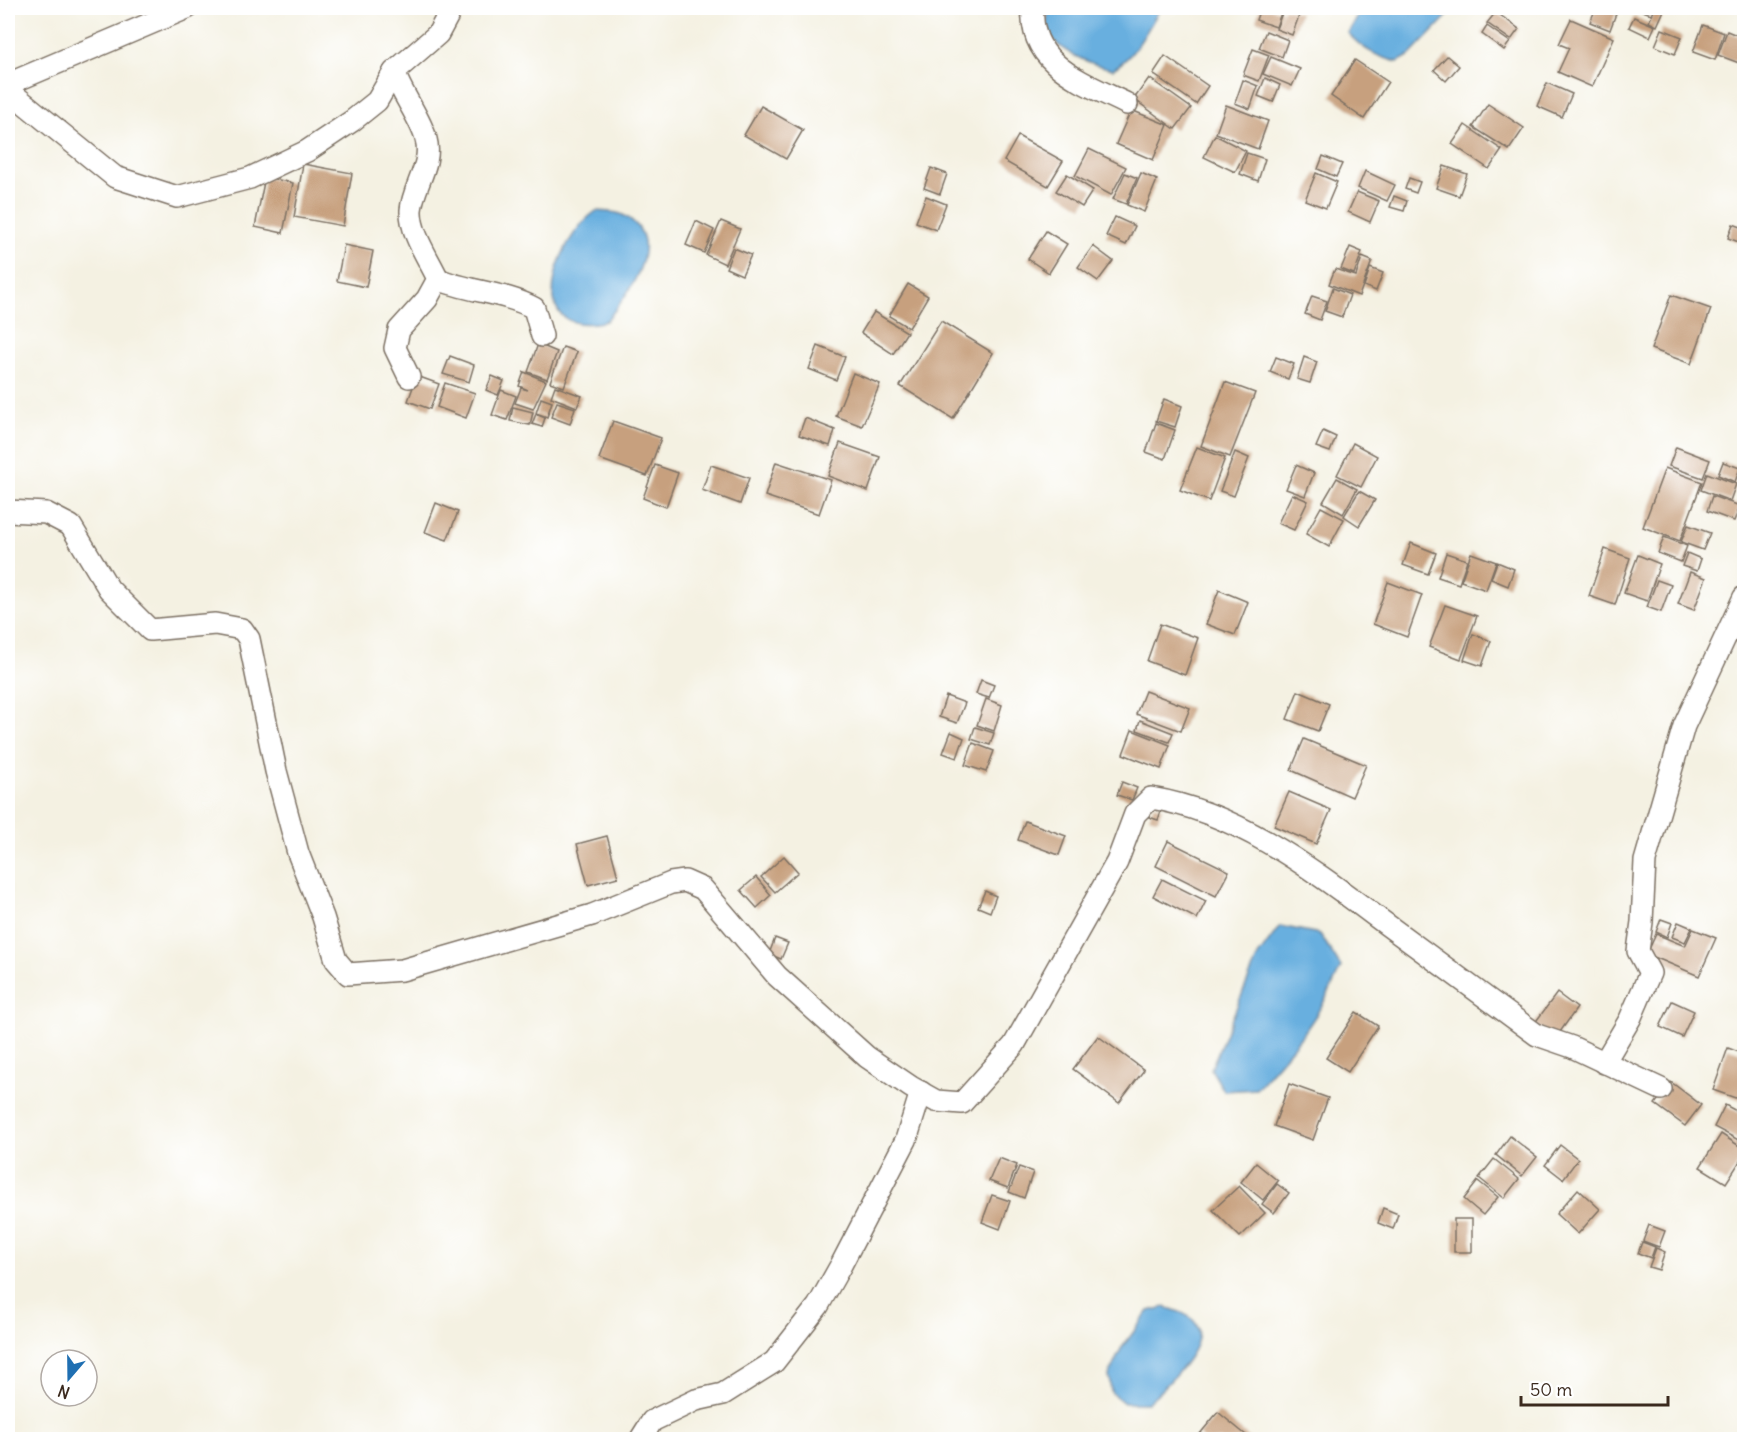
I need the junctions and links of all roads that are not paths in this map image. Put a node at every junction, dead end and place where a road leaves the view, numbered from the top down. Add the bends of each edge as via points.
1 (187, 8) edge
2 (452, 8) edge
3 (1033, 8) edge
4 (394, 72) junction
5 (8, 84) edge
6 (8, 90) edge
7 (1127, 104) dead end
8 (438, 279) junction
9 (542, 336) dead end
10 (410, 377) dead end
11 (8, 511) edge
12 (1744, 597) edge
13 (1604, 1063) junction
14 (1661, 1089) dead end
15 (921, 1092) junction
16 (640, 1440) edge

1 - 5 street
2 - 4 street via 438,34
3 - 7 street via 1038,44 1054,66
4 - 6 street via 378,101 307,151 250,178 177,197 115,177
4 - 8 street via 426,138 427,159 411,211 419,240
8 - 9 street via 520,300 534,308
8 - 10 street via 427,299 399,330 395,348
11 - 15 street via 46,513 71,526 109,589 150,630 215,624 242,629 249,639 276,771 298,853 336,960 348,974 402,970 592,915 685,881 704,889 777,976 867,1057
12 - 13 street via 1684,726 1645,861 1638,951 1650,973 1630,1019
13 - 14 street
13 - 15 street via 1537,1035 1312,869 1220,817 1183,803 1152,798 1135,814 1117,862 1014,1045 962,1103 936,1101
15 - 16 street via 906,1140 841,1265 818,1306 774,1362 723,1394 696,1400 652,1421

